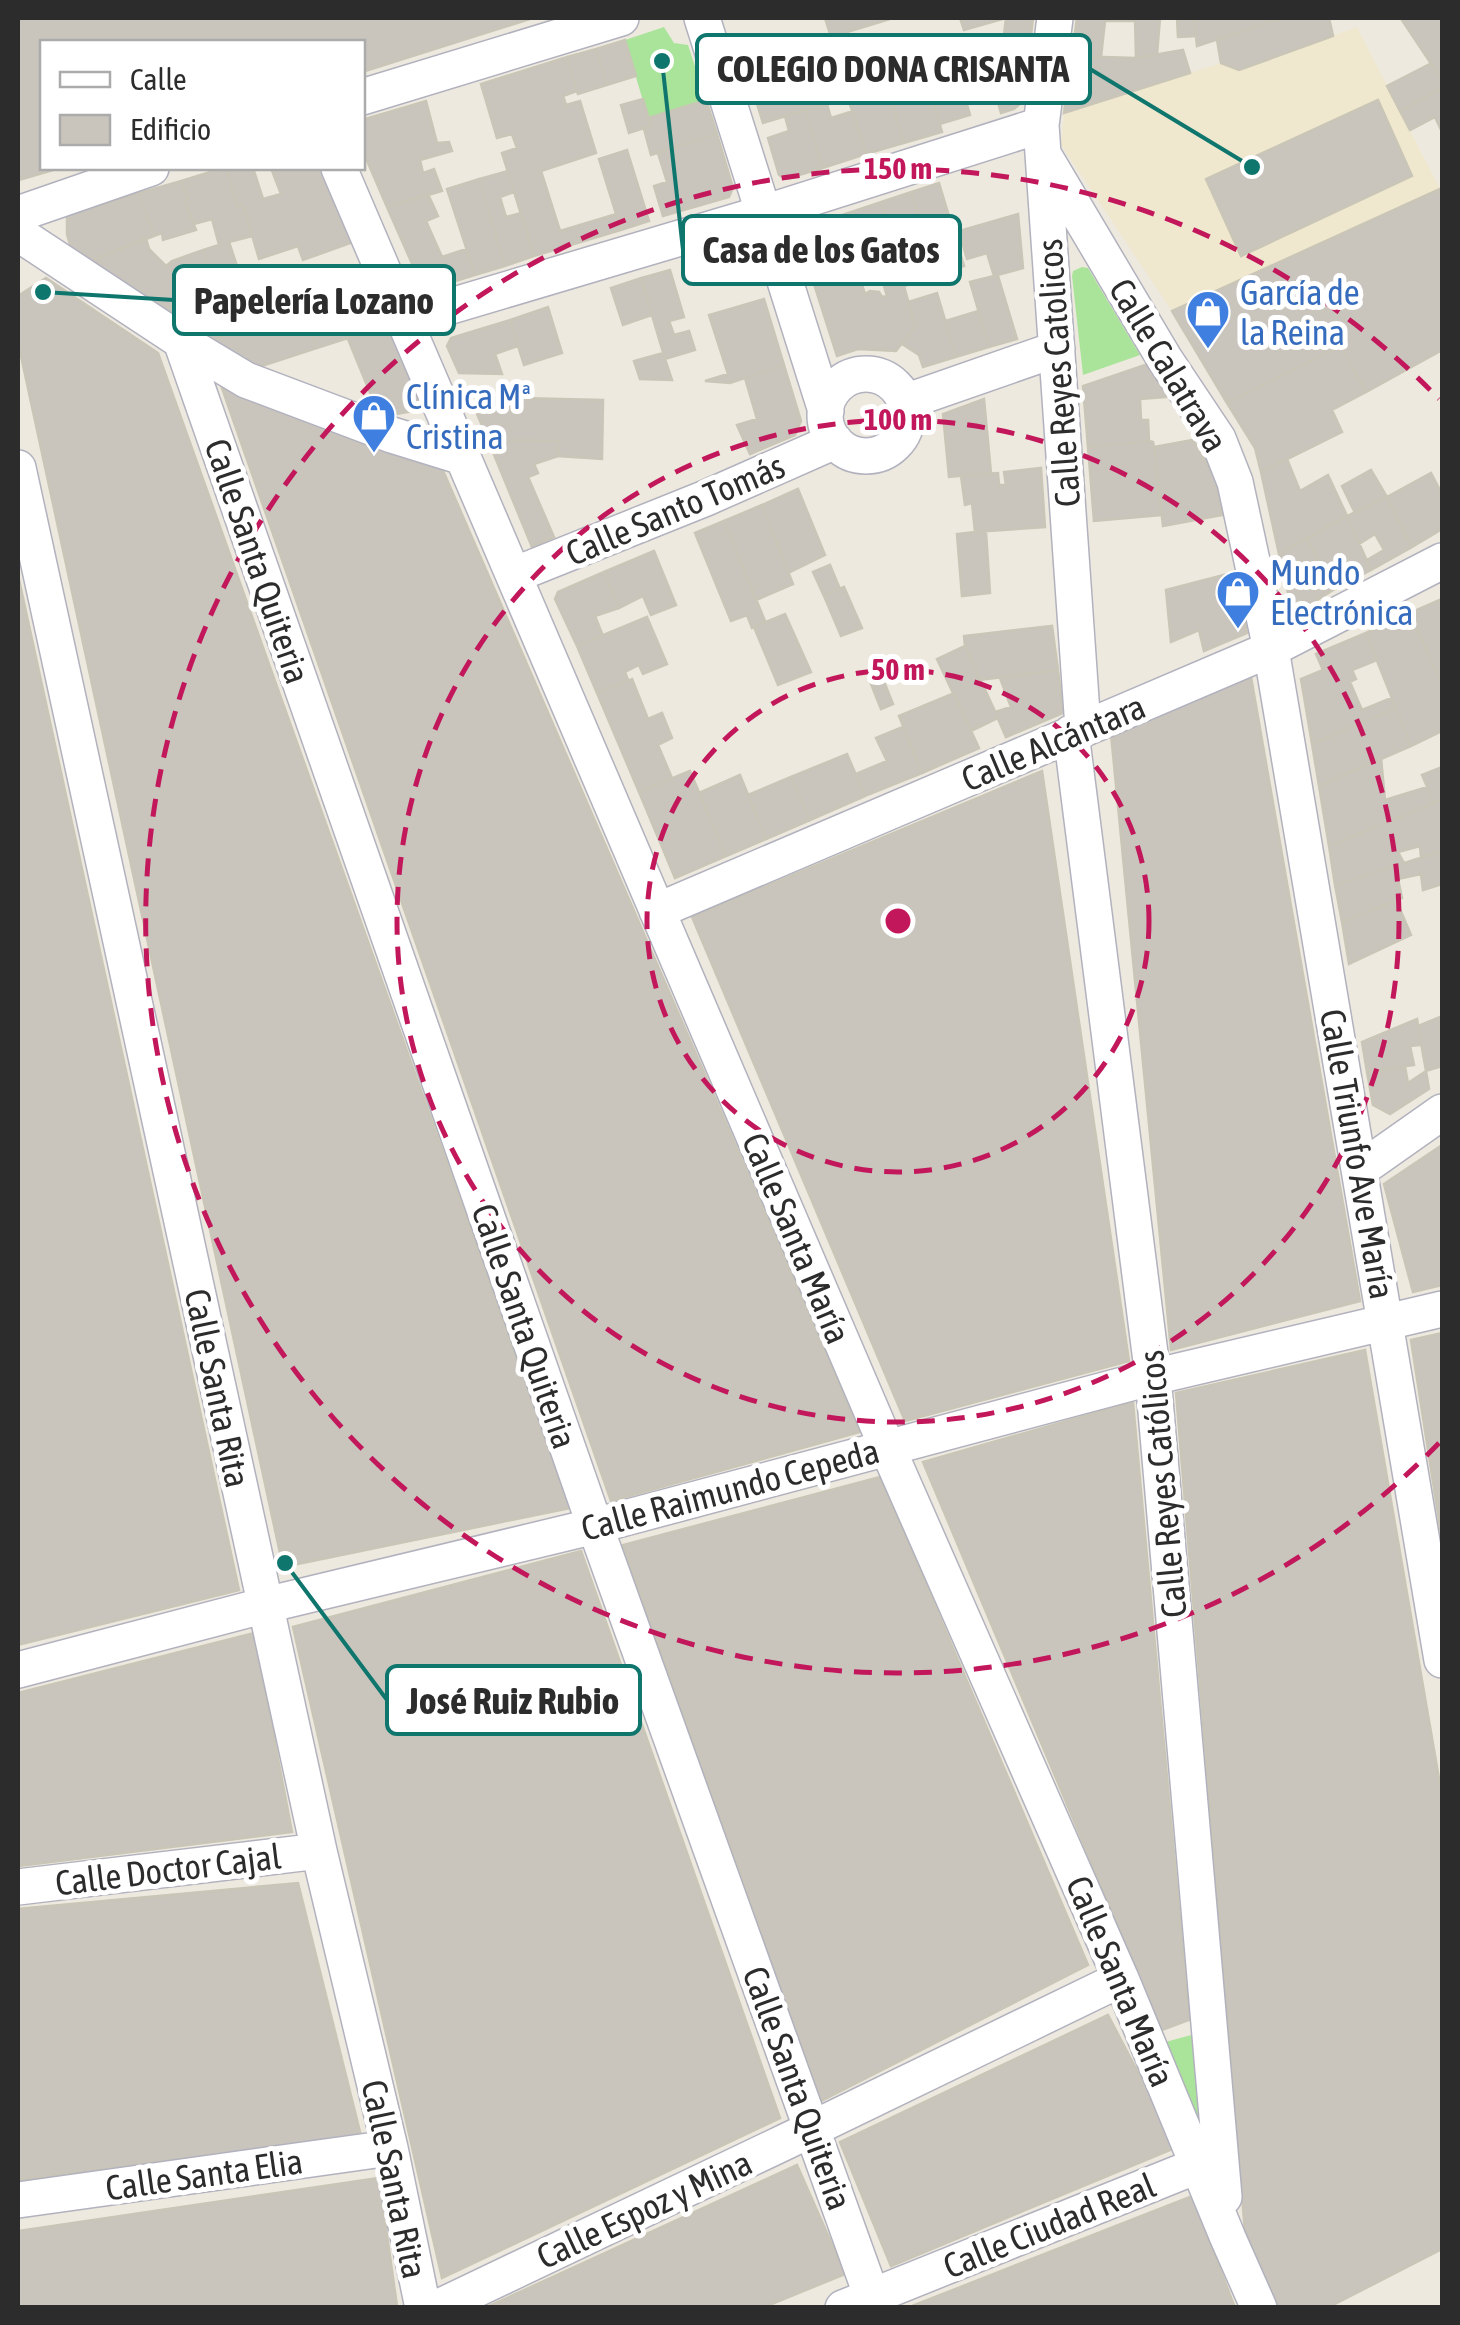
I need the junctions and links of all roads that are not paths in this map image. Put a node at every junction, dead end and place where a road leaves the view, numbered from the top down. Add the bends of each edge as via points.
1 (621, 18) edge
2 (702, 18) edge
3 (1055, 18) edge
4 (365, 97) edge
5 (1042, 140) junction
6 (147, 170) edge
7 (340, 170) edge
8 (764, 213) junction
9 (18, 236) edge
10 (404, 320) junction
11 (181, 342) junction
12 (1057, 349) junction
13 (905, 402) junction
14 (830, 426) junction
15 (463, 457) junction
16 (18, 468) edge
17 (1442, 561) edge
18 (514, 575) junction
19 (1271, 649) junction
20 (1077, 731) junction
21 (657, 911) junction
22 (1442, 1112) edge
23 (1360, 1169) junction
24 (1442, 1309) edge
25 (1387, 1321) junction
26 (1153, 1377) junction
27 (887, 1447) junction
28 (595, 1526) junction
29 (266, 1605) junction
30 (1442, 1660) edge
31 (18, 1670) edge
32 (319, 1851) junction
33 (18, 1888) edge
34 (1121, 1979) junction
35 (812, 2129) junction
36 (390, 2148) junction
37 (1199, 2165) junction
38 (18, 2200) edge
39 (1228, 2238) junction
40 (864, 2304) edge
41 (423, 2308) edge
42 (437, 2308) edge
43 (1259, 2308) edge

1 - 4 street
2 - 8 street
3 - 5 street, Calle Reyes Catolicos
5 - 8 street
5 - 12 street, Calle Reyes Catolicos
5 - 19 street, Calle Calatrava via 1164,358 1218,439 1235,482
6 - 9 street
7 - 10 street, Calle Santa María
8 - 10 street
8 - 14 street
9 - 11 street
10 - 15 street, Calle Santa María
11 - 15 street via 246,380
11 - 28 street, Calle Santa Quiteria
12 - 13 street
12 - 20 street, Calle Reyes Catolicos
13 - 14 street via 878,375 852,376 832,392
13 - 14 street via 906,426 881,453 844,450
14 - 18 street, Calle Santo Tomás via 706,498
15 - 18 street, Calle Santa María
16 - 29 street, Calle Santa Rita
17 - 19 street, Calle Alcántara
18 - 21 street, Calle Santa María
19 - 20 street, Calle Alcántara
19 - 23 street, Calle Triunfo Ave María
20 - 21 street, Calle Alcántara
20 - 26 street, Calle Reyes Católicos
21 - 27 street, Calle Santa María
22 - 23 street
23 - 25 street, Calle Triunfo Ave María
24 - 25 street, Calle Raimundo Cepeda
25 - 26 street, Calle Raimundo Cepeda
25 - 30 street, Calle Triunfo Ave María
26 - 27 street, Calle Raimundo Cepeda
26 - 39 street, Calle Reyes Católicos
27 - 28 street, Calle Raimundo Cepeda
27 - 34 street, Calle Santa María
28 - 29 street, Calle Raimundo Cepeda
28 - 35 street, Calle Santa Quiteria
29 - 31 street, Calle Raimundo Cepeda
29 - 32 street, Calle Santa Rita
32 - 33 street, Calle Doctor Cajal
32 - 36 street, Calle Santa Rita
34 - 35 street, Calle Espoz y Mina
34 - 37 street, Calle Santa María
35 - 40 street, Calle Santa Quiteria
35 - 42 street, Calle Espoz y Mina
36 - 38 street, Calle Santa Elia
36 - 41 street, Calle Santa Rita
37 - 39 street, Calle Santa María
37 - 40 street, Calle Ciudad Real
39 - 43 street, Calle Santa María

